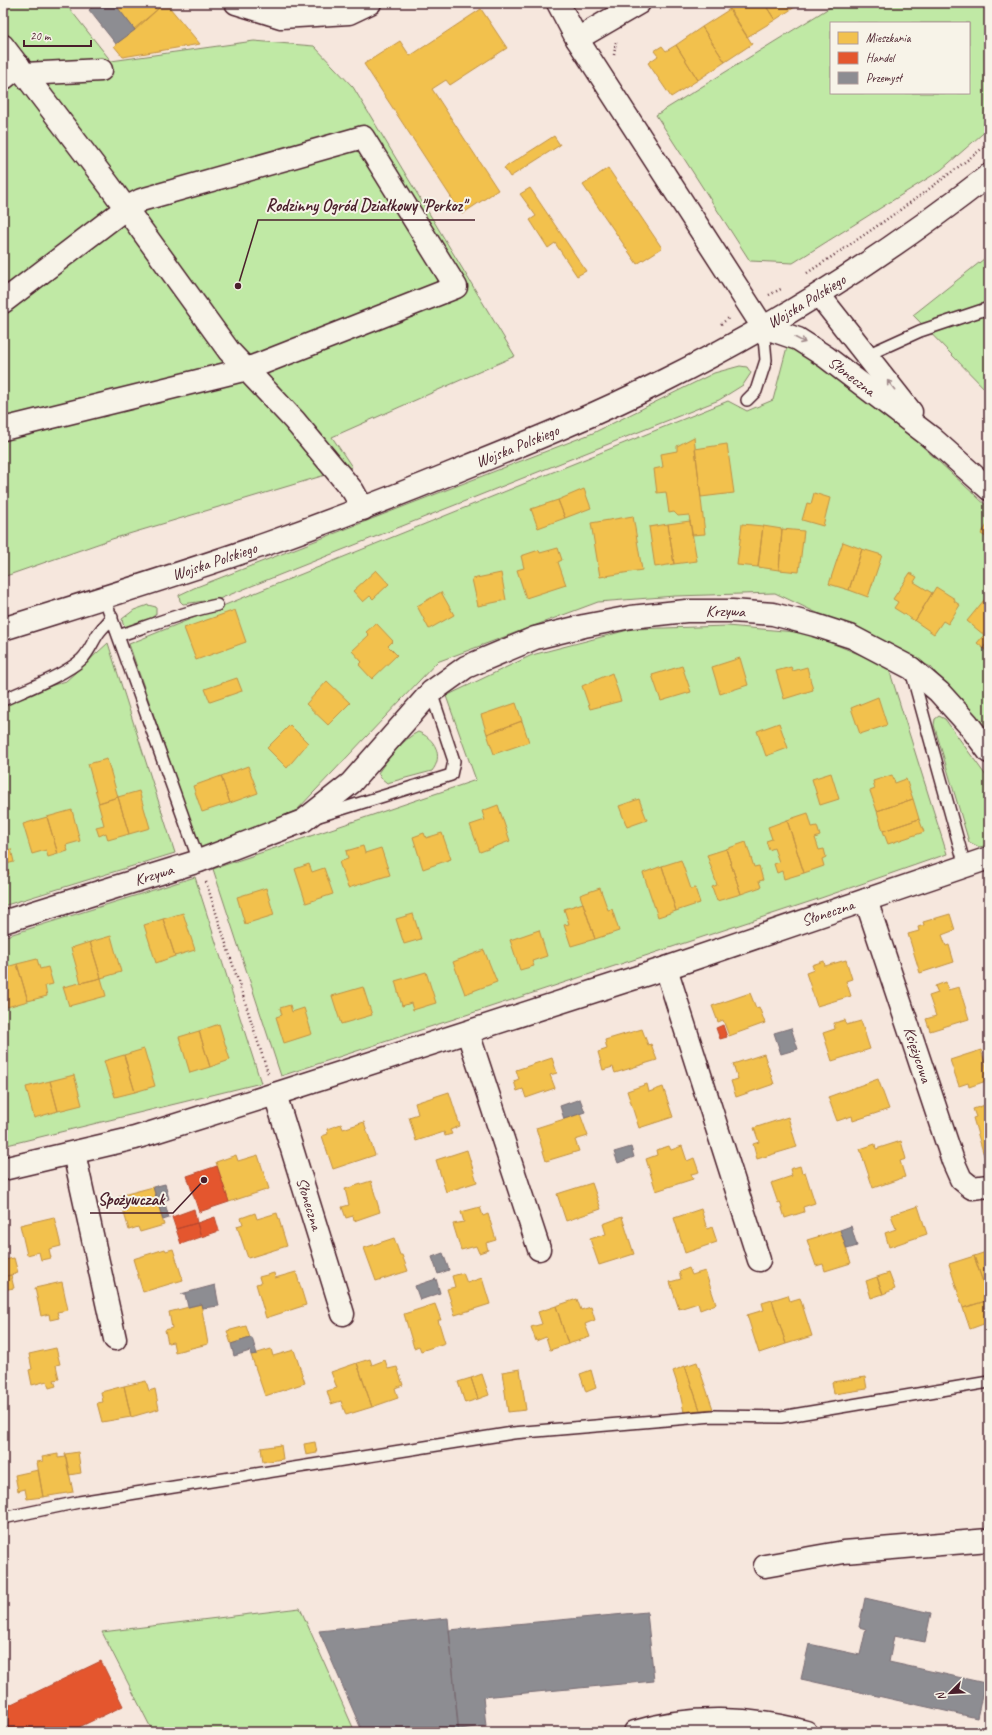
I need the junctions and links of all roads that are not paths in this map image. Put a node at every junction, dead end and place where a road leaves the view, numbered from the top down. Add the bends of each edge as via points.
1 (236, 3) edge
2 (370, 3) edge
3 (558, 3) edge
4 (639, 3) edge
5 (577, 39) junction
6 (3, 46) edge
7 (101, 70) dead end
8 (16, 73) edge
9 (989, 175) edge
10 (126, 208) junction
11 (818, 295) junction
12 (3, 302) edge
13 (989, 308) edge
14 (763, 328) junction
15 (867, 355) junction
16 (247, 369) junction
17 (747, 400) dead end
18 (3, 429) edge
19 (932, 438) junction
20 (989, 489) edge
21 (363, 509) junction
22 (217, 605) dead end
23 (108, 607) junction
24 (3, 629) edge
25 (118, 636) junction
26 (911, 668) junction
27 (430, 692) junction
28 (3, 700) edge
29 (989, 752) edge
30 (303, 821) junction
31 (989, 858) edge
32 (199, 861) junction
33 (965, 866) junction
34 (866, 900) junction
35 (3, 922) edge
36 (666, 968) junction
37 (468, 1033) junction
38 (275, 1094) junction
39 (74, 1154) junction
40 (3, 1169) edge
41 (989, 1186) edge
42 (539, 1249) dead end
43 (759, 1260) dead end
44 (343, 1314) dead end
45 (114, 1339) dead end
46 (989, 1382) edge
47 (3, 1518) edge
48 (989, 1540) edge
49 (765, 1566) dead end
50 (635, 1732) edge
51 (806, 1732) edge

1 - 2 street via 281,17 349,13
3 - 5 street
4 - 5 street
5 - 14 street
6 - 8 street
7 - 8 street
8 - 10 street
9 - 11 street, Wojska Polskiego via 916,230
10 - 12 street
10 - 16 street via 229,351
10 - 16 street via 141,200 363,137 456,287
11 - 14 street, Wojska Polskiego
11 - 15 street, Słoneczna
13 - 15 lane via 920,331
14 - 17 lane via 766,360 756,390
14 -> 19 street, Słoneczna via 798,338 826,356
14 - 21 street, Wojska Polskiego via 666,380 543,437
19 -> 15 street, Słoneczna
16 - 18 street
16 - 21 street via 294,420 353,491
19 - 20 street, Słoneczna
21 - 23 street, Wojska Polskiego via 217,561
22 - 25 lane
23 - 24 street, Wojska Polskiego
23 - 25 lane
23 - 28 lane via 108,623 100,630 82,659 68,669
25 - 32 lane
26 - 27 street, Krzywa via 852,637 780,616 732,611 686,611 631,617 535,638 466,667
26 - 29 street, Krzywa via 939,692
26 - 33 lane
27 - 30 street, Krzywa via 351,782
27 - 30 lane, Krzywa via 454,761 451,775
30 - 32 street, Krzywa
31 - 33 street, Słoneczna
32 - 35 street, Krzywa
33 - 34 street, Słoneczna
34 - 36 street, Słoneczna
34 - 41 street, Księżycowa via 953,1161 961,1179 972,1188
36 - 37 street, Słoneczna
36 - 43 street
37 - 38 street, Słoneczna
37 - 42 street
38 - 39 street, Słoneczna via 135,1138
38 - 44 street, Słoneczna
39 - 40 street, Słoneczna
39 - 45 street
46 - 47 lane via 781,1417 714,1416 513,1433 95,1500
48 - 49 street via 844,1552
50 - 51 street via 654,1726 688,1721 729,1720 776,1724

